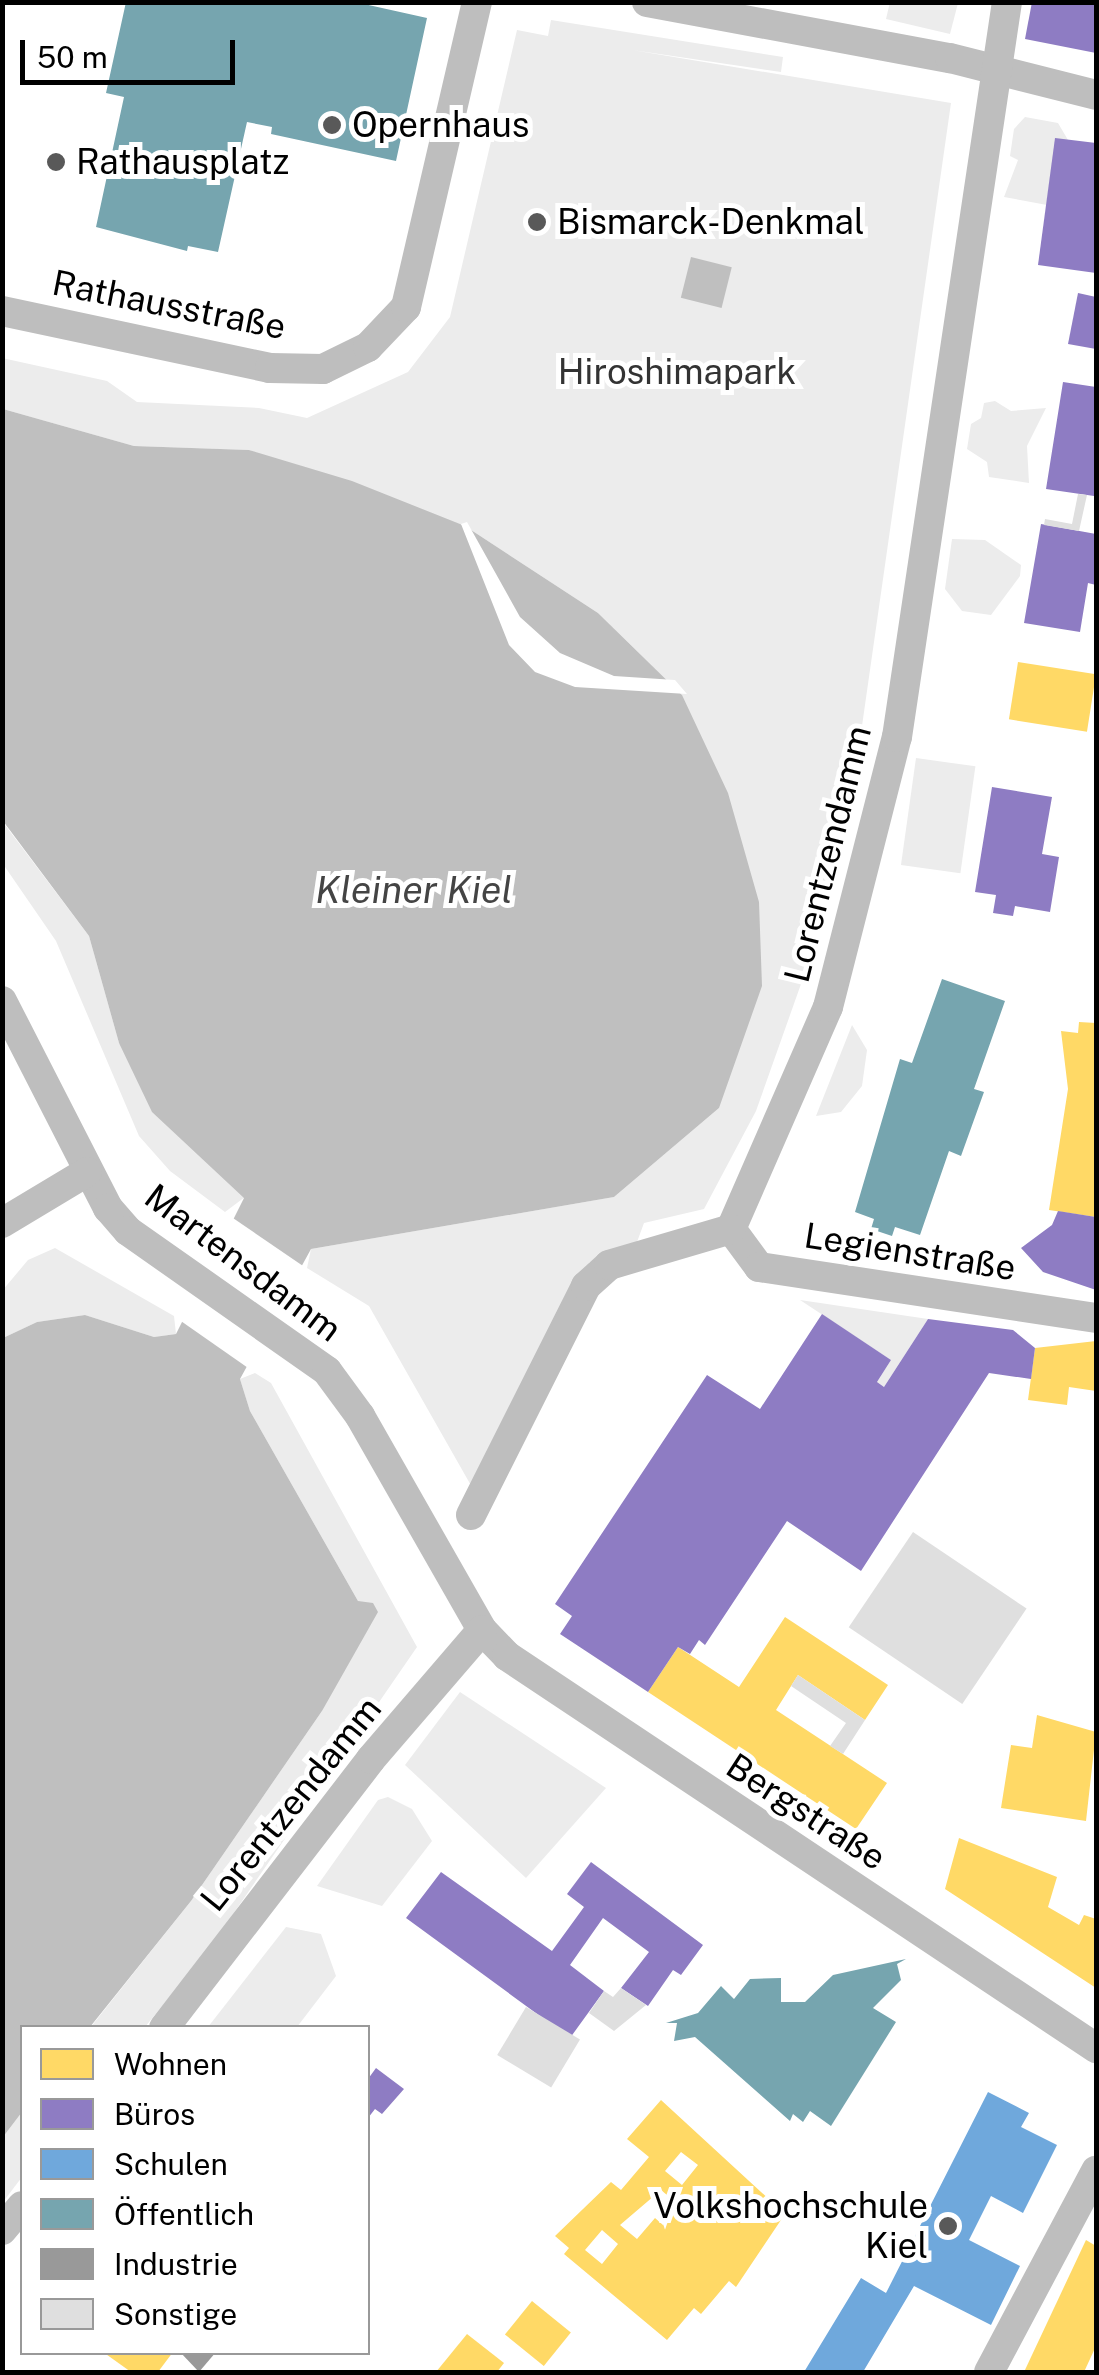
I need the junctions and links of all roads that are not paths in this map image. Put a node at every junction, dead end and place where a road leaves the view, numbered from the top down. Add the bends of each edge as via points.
1 (476, 2) edge
2 (647, 2) edge
3 (1007, 2) edge
4 (997, 70) junction
5 (1096, 95) edge
6 (2, 311) edge
7 (2, 1002) edge
8 (88, 1172) junction
9 (2, 1223) edge
10 (731, 1229) junction
11 (1096, 1318) edge
12 (471, 1515) dead end
13 (482, 1630) junction
14 (166, 2025) edge
15 (1096, 2048) edge
16 (1096, 2170) edge
17 (20, 2208) edge
18 (2, 2230) edge
19 (989, 2372) edge

1 - 6 street, Rathausstraße via 406,307 368,347 323,368 270,368
2 - 4 street
3 - 4 street, Lorentzendamm
4 - 5 street
4 - 10 street, Lorentzendamm via 897,737 828,1007
7 - 8 street, Martensdamm
8 - 9 street
8 - 13 street, Martensdamm via 128,1230 327,1371
10 - 11 street, Legienstraße via 759,1267
10 - 12 street via 609,1265 586,1286
13 - 14 street, Lorentzendamm via 371,1759
13 - 15 street, Bergstraße via 536,1679
16 - 19 street
17 - 18 street

